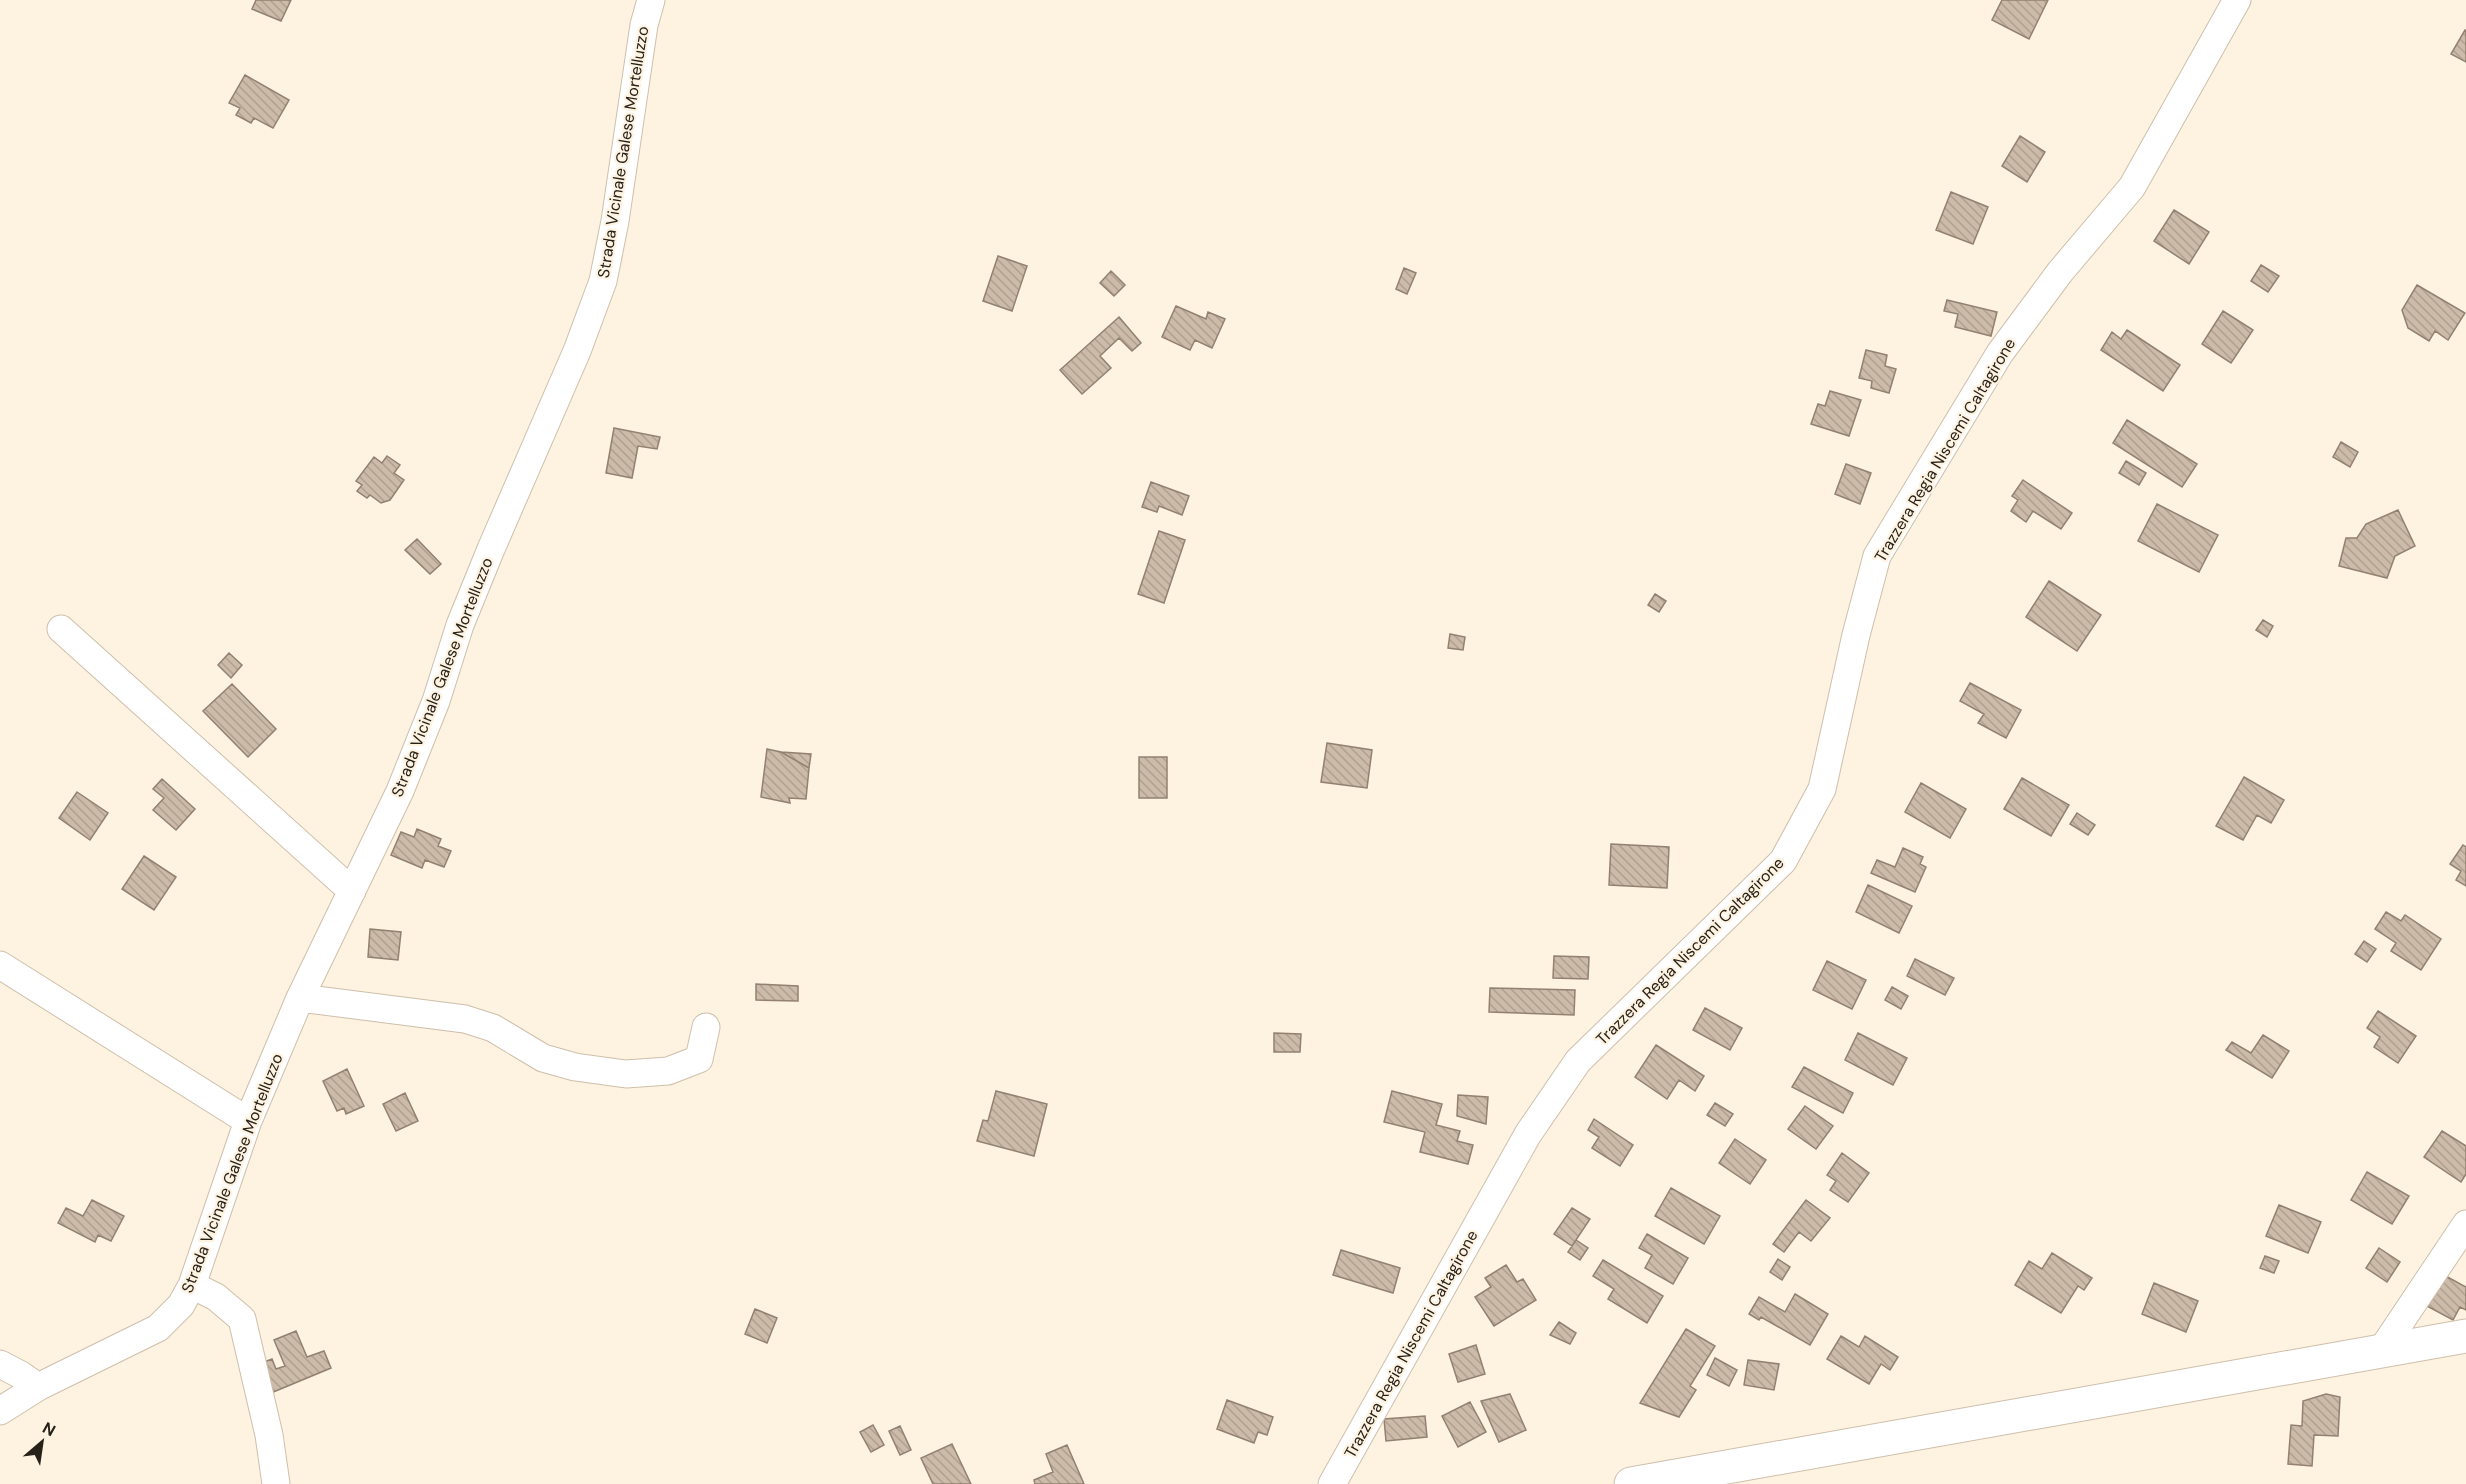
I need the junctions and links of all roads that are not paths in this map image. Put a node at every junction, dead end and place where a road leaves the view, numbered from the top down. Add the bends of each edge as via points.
1 (651, 0) edge
2 (2237, 0) edge
3 (61, 629) dead end
4 (352, 891) junction
5 (0, 965) edge
6 (300, 998) junction
7 (706, 1027) dead end
8 (248, 1121) junction
9 (2466, 1224) edge
10 (192, 1285) junction
11 (2466, 1336) edge
12 (2381, 1351) junction
13 (0, 1364) edge
14 (38, 1388) junction
15 (0, 1411) edge
16 (276, 1484) edge
17 (1332, 1484) edge
18 (1631, 1484) edge

1 - 4 street, Strada Vicinale Galese Mortelluzzo via 603,281 460,625 436,701 400,790
2 - 17 street, Trazzera Regia Niscemi Caltagirone via 2132,187 2060,272 2000,353 1877,556 1822,789 1783,861 1578,1061 1528,1134
3 - 4 street
4 - 6 street, Strada Vicinale Galese Mortelluzzo
5 - 8 street
6 - 7 street via 465,1018 493,1028 543,1058 626,1074 668,1071 699,1059
6 - 8 street, Strada Vicinale Galese Mortelluzzo
8 - 10 street, Strada Vicinale Galese Mortelluzzo
9 - 12 street
10 - 14 street, Strada Vicinale Galese Mortelluzzo via 181,1305 158,1328
10 - 16 street via 216,1297 242,1319 269,1435
11 - 12 main road
12 - 18 main road
13 - 14 street
14 - 15 street, Strada Vicinale Galese Mortelluzzo

